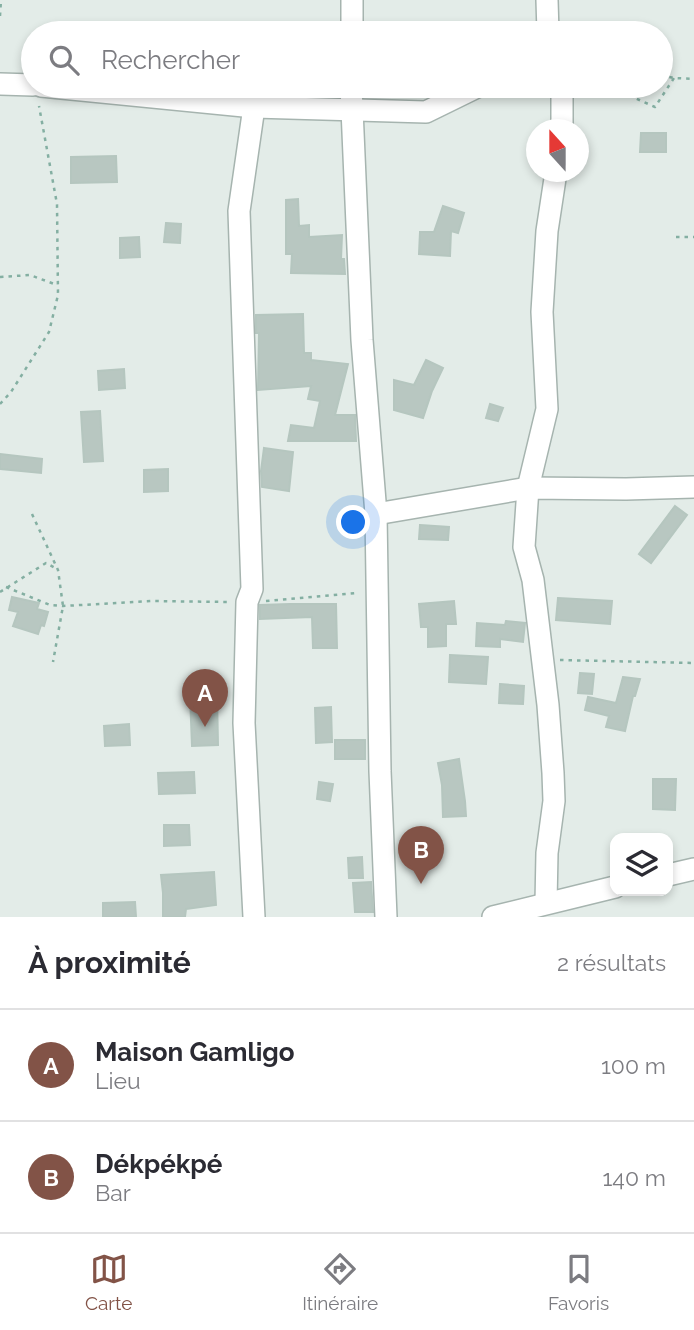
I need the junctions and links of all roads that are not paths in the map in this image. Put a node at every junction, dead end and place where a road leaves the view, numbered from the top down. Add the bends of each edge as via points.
1 (352, 0) edge
2 (547, 0) edge
3 (352, 21) edge
4 (548, 21) edge
5 (0, 85) edge
6 (21, 88) edge
7 (139, 98) edge
8 (352, 98) edge
9 (455, 98) edge
10 (562, 98) edge
11 (254, 107) junction
12 (351, 111) junction
13 (562, 119) edge
14 (554, 182) edge
15 (694, 487) edge
16 (528, 488) junction
17 (376, 514) junction
18 (694, 869) edge
19 (673, 874) edge
20 (610, 888) edge
21 (546, 903) junction
22 (254, 917) edge
23 (386, 917) edge
24 (493, 917) edge

1 - 3 street
2 - 4 street
5 - 6 street
7 - 11 street
8 - 12 street
9 - 12 street via 426,112
10 - 13 street
11 - 12 street
11 - 22 street via 239,211 252,589 247,602 244,723
12 - 17 street
14 - 16 street via 542,312 547,409
15 - 16 street
16 - 17 street
16 - 21 street via 524,547 533,580 548,705 554,801
17 - 23 street
18 - 19 street
20 - 21 street
21 - 24 street

